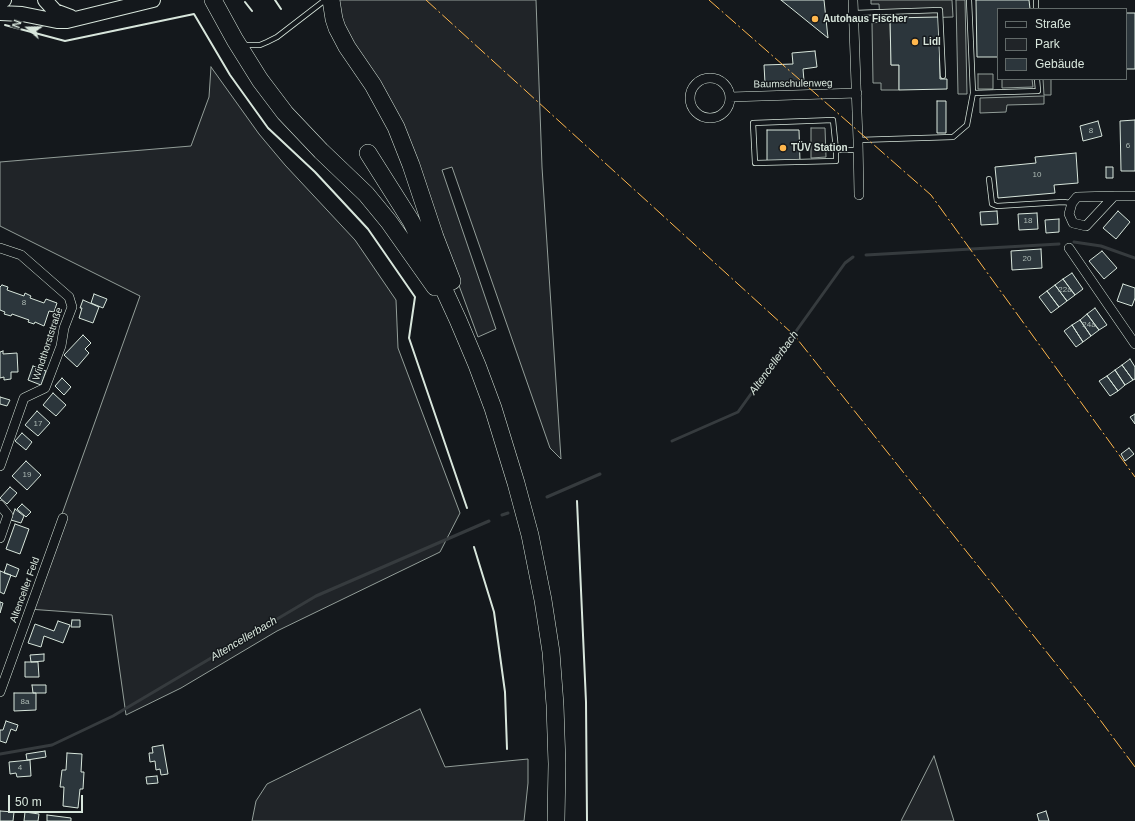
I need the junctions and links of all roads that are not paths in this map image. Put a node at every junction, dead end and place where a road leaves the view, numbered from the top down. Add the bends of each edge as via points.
1 (4, 0) edge
2 (45, 0) edge
3 (153, 0) edge
4 (213, 0) edge
5 (325, 0) edge
6 (331, 0) edge
7 (853, 0) edge
8 (969, 0) edge
9 (0, 2) edge
10 (0, 13) edge
11 (854, 13) junction
12 (87, 17) junction
13 (235, 40) junction
14 (943, 76) dead end
15 (1037, 80) edge
16 (973, 93) junction
17 (857, 94) junction
18 (730, 97) junction
19 (858, 140) junction
20 (836, 150) junction
21 (858, 150) junction
22 (368, 153) dead end
23 (990, 179) dead end
24 (859, 195) dead end
25 (1114, 196) junction
26 (1135, 196) edge
27 (1072, 203) junction
28 (0, 248) edge
29 (1069, 248) dead end
30 (458, 320) junction
31 (1135, 344) edge
32 (477, 365) junction
33 (0, 466) edge
34 (0, 506) edge
35 (63, 518) dead end
36 (0, 538) edge
37 (0, 692) edge
38 (556, 821) edge

1 - 9 main road
2 - 12 main road via 50,8 60,14
3 - 12 main road
4 - 13 highway
5 - 13 lane via 267,42 246,45
6 - 32 highway via 337,28 396,127 412,165 435,237 479,344
7 - 11 street
8 - 16 lane
10 - 12 main road via 11,12 62,22
11 - 14 lane via 940,10
11 - 17 street
13 - 30 highway via 260,80 285,112 366,194 389,222
15 - 16 lane via 1038,91
16 - 19 lane via 967,125 953,137
17 - 18 street, Baumschulenweg
17 - 19 street
18 - 18 street via 724,83 709,77 695,84 690,99 696,113 711,118 725,111
19 - 21 street
20 - 20 lane via 836,161 755,163 753,123 833,120
20 - 21 lane
21 - 24 street
22 - 30 highway via 411,221
23 - 27 lane via 992,204 997,206
25 - 26 street
25 - 27 street via 1078,197
25 - 27 street via 1086,226 1073,223 1069,214
28 - 33 street, Windthorststraße via 21,256 69,297 72,307 45,388 24,398
29 - 31 street
30 - 32 highway
32 - 38 highway via 514,476 530,535 543,600 551,652 555,705
34 - 36 street via 8,515
35 - 37 street, Altenceller Feld

